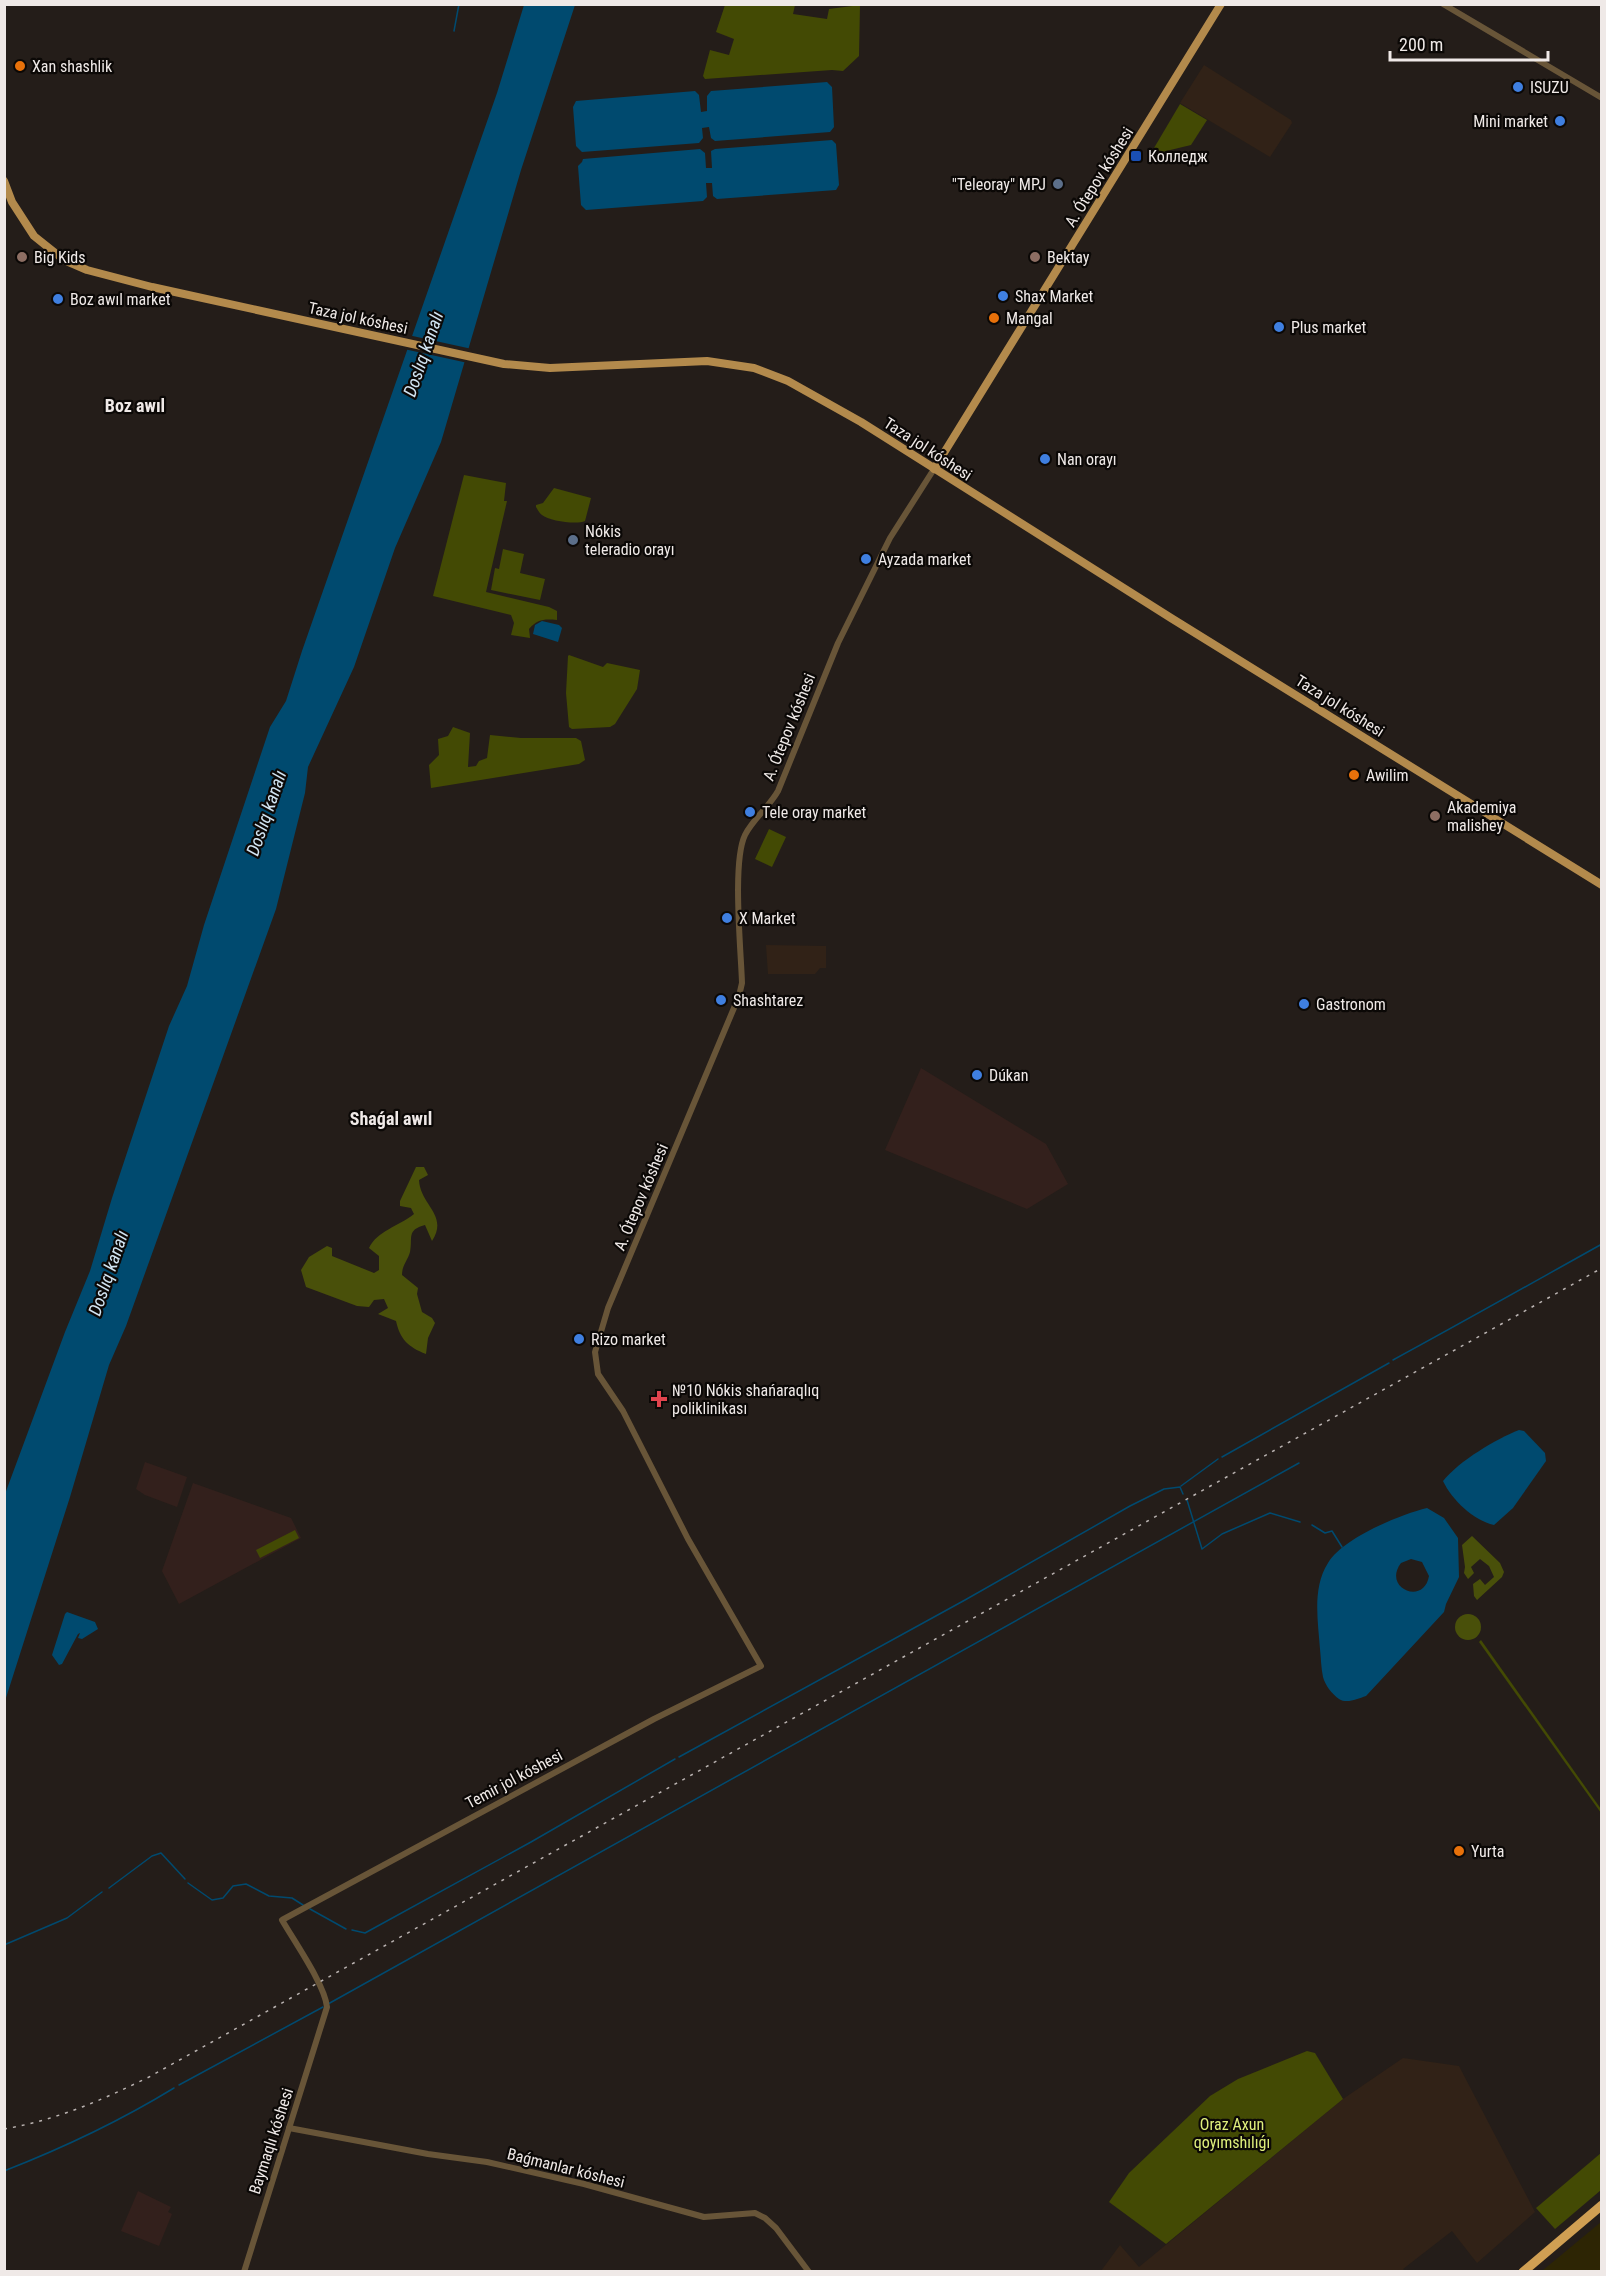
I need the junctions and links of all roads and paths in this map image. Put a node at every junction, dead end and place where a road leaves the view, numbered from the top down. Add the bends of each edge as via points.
1 (1221, 4) edge
2 (1443, 4) edge
3 (1602, 98) edge
4 (4, 181) edge
5 (934, 469) junction
6 (1602, 885) edge
7 (761, 1666) joint
8 (324, 2018) joint
9 (289, 2128) junction
10 (1602, 2205) edge
11 (244, 2271) edge
12 (809, 2271) edge
13 (1523, 2271) edge

1 - 5 main road, A. Ótepov kóshesi
2 - 3 street
4 - 5 main road, Taza jol kóshesi via 12,202 34,236 51,252 87,270 504,364 550,368 707,361 754,368 804,388
5 - 6 main road, Taza jol kóshesi
5 - 7 street, A. Ótepov kóshesi via 890,538 838,643 771,804 744,837 738,866 742,983 739,996 608,1308 595,1352 598,1374 627,1419 688,1539
7 - 8 street, Temir jol kóshesi via 654,1719 282,1920 326,2000
8 - 9 street, Baymaqlı kóshesi
9 - 11 street, Baymaqlı kóshesi
9 - 12 street, Baǵmanlar kóshesi via 487,2162 704,2217 755,2212 776,2228
10 - 13 highway

